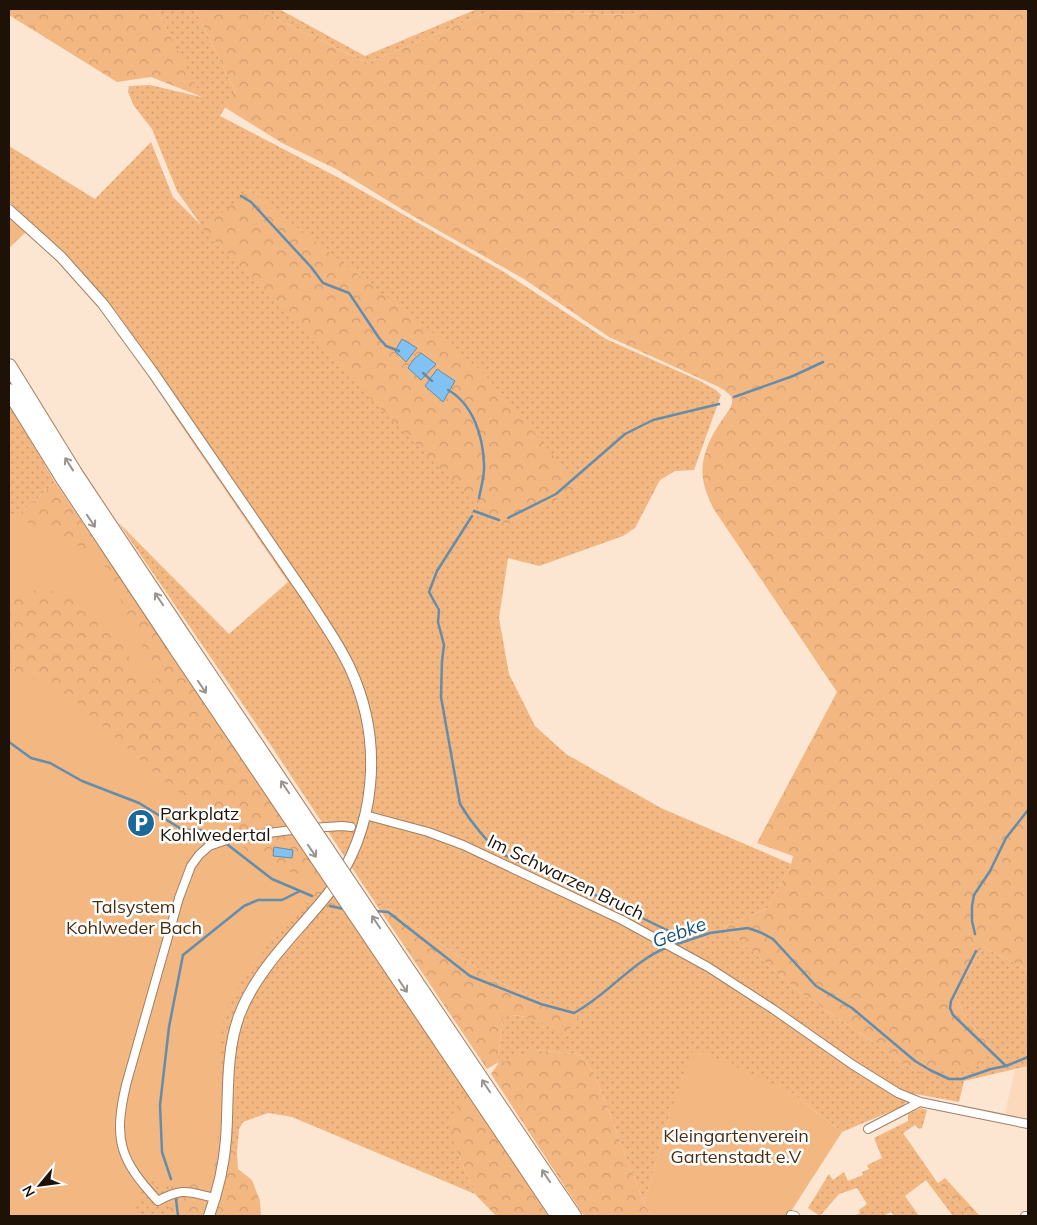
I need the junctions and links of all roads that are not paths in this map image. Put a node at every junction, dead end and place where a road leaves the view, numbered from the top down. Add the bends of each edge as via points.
1 (9, 210) edge
2 (9, 366) edge
3 (9, 391) edge
4 (181, 643) junction
5 (365, 815) junction
6 (351, 827) dead end
7 (920, 1102) junction
8 (1028, 1124) edge
9 (868, 1129) dead end
10 (508, 1130) junction
11 (215, 1198) junction
12 (209, 1216) edge
13 (558, 1216) edge
14 (574, 1216) edge

1 - 5 street via 62,257 123,330 333,638 350,667 367,717 372,758
4 -> 2 highway
3 -> 4 highway via 64,480
4 - 10 highway, bridge
5 - 7 street, Im Schwarzen Bruch via 463,845 682,951 869,1075
5 - 11 street via 353,851 336,883 268,965 239,1016 231,1046 224,1157
6 - 11 street via 298,829 224,840 199,855 186,879 126,1085 120,1114 120,1135 131,1169 158,1201 182,1191
7 - 8 street, Im Schwarzen Bruch
7 - 9 street
10 - 13 highway
14 -> 10 highway
11 - 12 street

